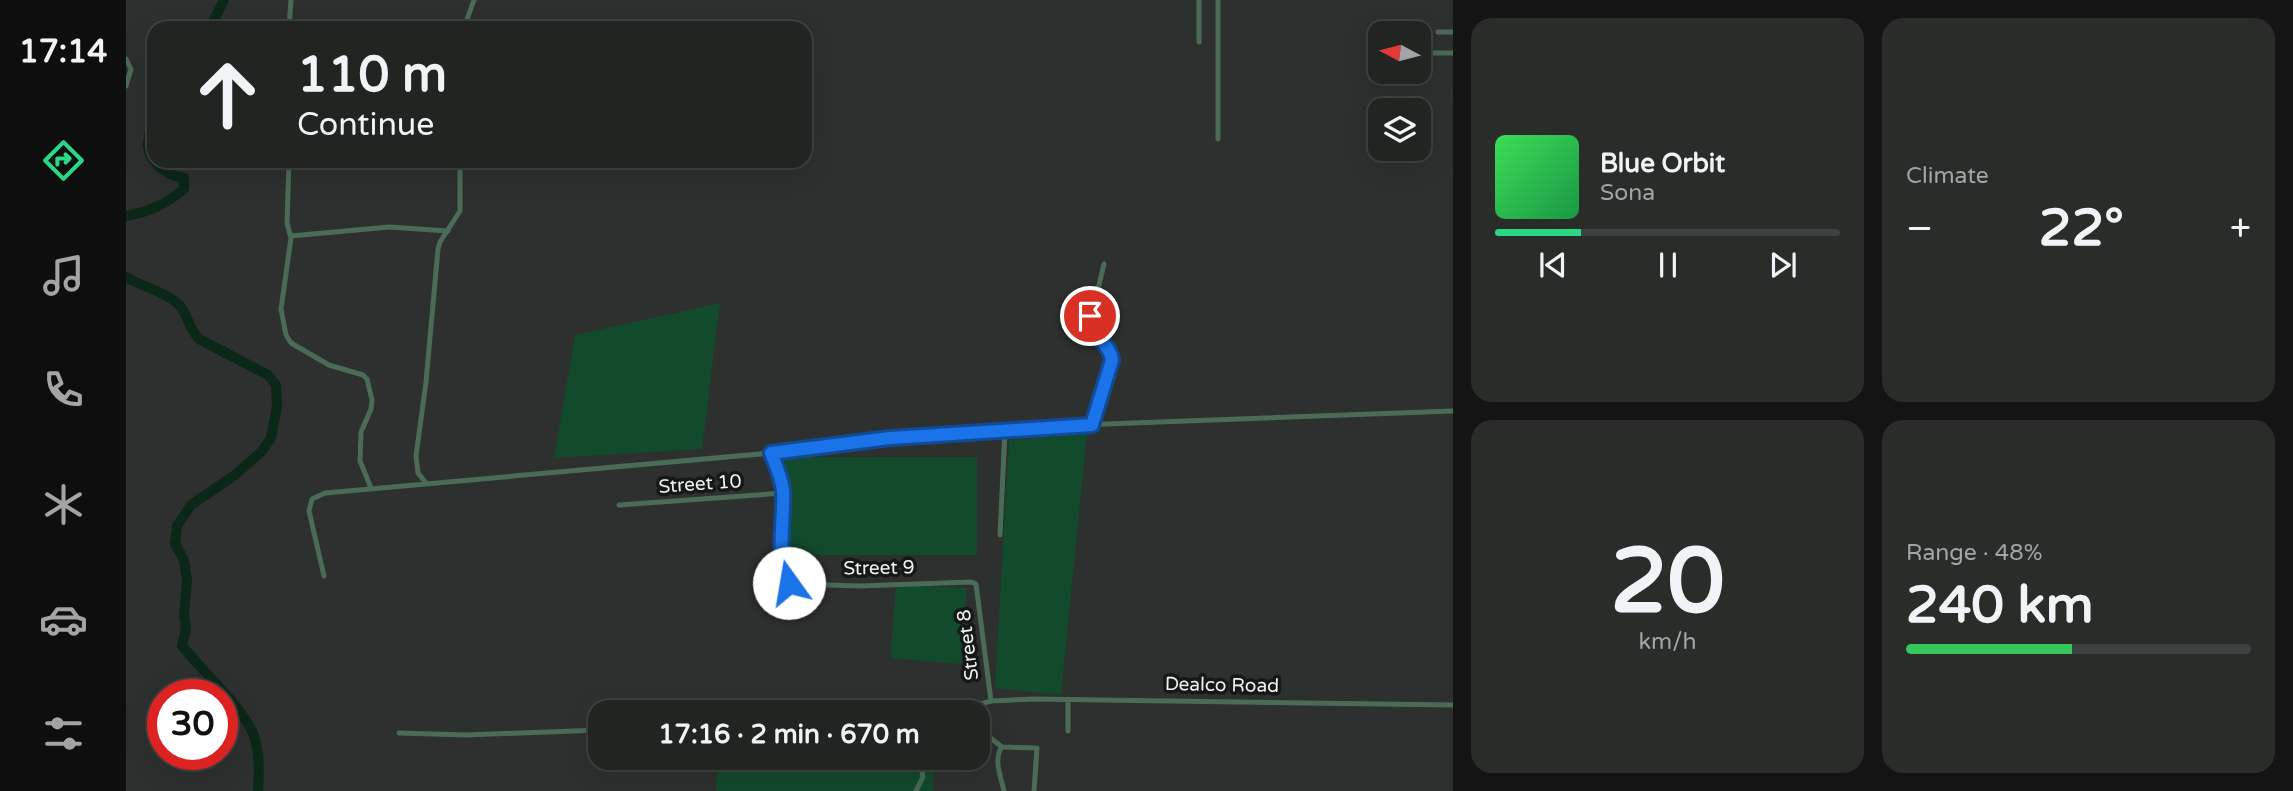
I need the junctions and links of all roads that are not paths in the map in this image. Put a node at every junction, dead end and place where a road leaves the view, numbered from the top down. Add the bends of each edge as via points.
1 (291, 0) edge
2 (474, 0) edge
3 (1199, 0) edge
4 (1218, 0) edge
5 (290, 21) edge
6 (466, 21) edge
7 (1437, 32) dead end
8 (1453, 32) edge
9 (1199, 42) dead end
10 (1432, 53) edge
11 (1453, 53) edge
12 (126, 59) edge
13 (126, 86) edge
14 (1218, 139) dead end
15 (289, 168) edge
16 (460, 168) edge
17 (448, 231) junction
18 (291, 236) junction
19 (1104, 264) dead end
20 (1453, 411) edge
21 (1092, 425) junction
22 (1004, 430) junction
23 (771, 453) junction
24 (426, 483) junction
25 (371, 488) junction
26 (783, 493) junction
27 (619, 505) dead end
28 (1000, 535) dead end
29 (324, 576) dead end
30 (977, 586) joint
31 (990, 700) edge
32 (1068, 700) junction
33 (990, 701) edge
34 (1453, 705) edge
35 (588, 730) edge
36 (1068, 731) dead end
37 (399, 733) dead end
38 (990, 738) edge
39 (1002, 747) junction
40 (922, 770) edge
41 (916, 791) edge
42 (1004, 791) edge
43 (1034, 791) edge

1 - 5 street
2 - 6 street
3 - 9 street
4 - 14 street
7 - 8 street
10 - 11 street
12 - 13 street via 131,69
15 - 18 street via 287,223
16 - 17 street via 459,216
17 - 18 street via 389,227
17 - 24 street via 438,249 416,456 418,472
18 - 25 street via 281,309 287,338 329,365 367,379 372,400 361,432 360,461
19 - 21 street via 1090,323 1112,360
20 - 21 street
21 - 22 street
22 - 23 street
22 - 28 street
23 - 24 street
23 - 26 street
24 - 25 street
25 - 29 street via 325,493 312,499 309,511
26 - 27 street, Street 10
26 - 30 street, Street 9 via 781,571 789,583 971,582
30 - 31 street, Street 8
32 - 33 street, Dealco Road
32 - 34 street, Dealco Road
32 - 36 street
35 - 37 street
38 - 39 street
39 - 42 street via 997,754
39 - 43 street via 1037,748
40 - 41 street

